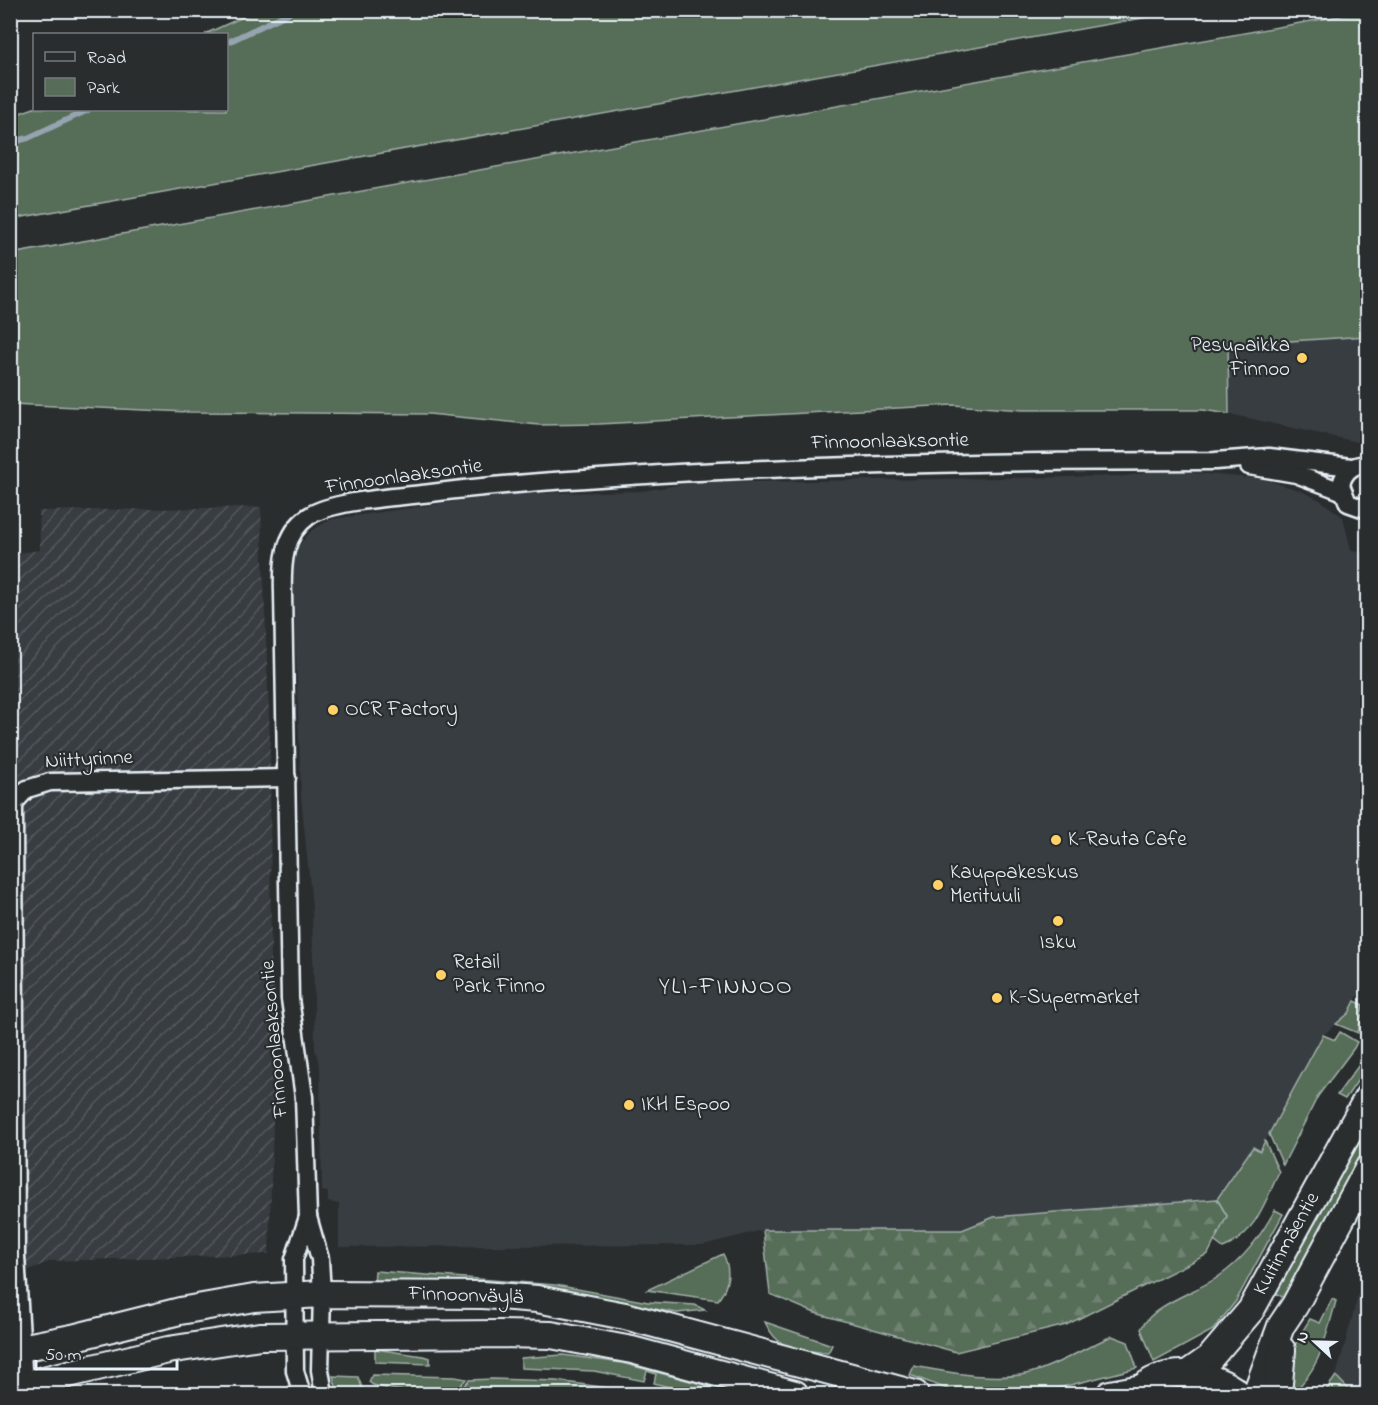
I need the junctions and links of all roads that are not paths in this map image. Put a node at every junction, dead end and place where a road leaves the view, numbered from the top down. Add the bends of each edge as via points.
1 (1215, 461) junction
2 (1359, 466) edge
3 (1341, 491) junction
4 (1368, 507) edge
5 (287, 778) junction
6 (1368, 1097) edge
7 (1368, 1169) edge
8 (308, 1217) junction
9 (322, 1293) junction
10 (293, 1296) junction
11 (1295, 1305) junction
12 (321, 1333) junction
13 (294, 1334) junction
14 (15, 1349) edge
15 (1187, 1374) junction
16 (17, 1387) edge
17 (1140, 1391) edge
18 (302, 1395) edge
19 (324, 1395) edge
20 (795, 1395) edge
21 (915, 1395) edge
22 (1110, 1395) edge
23 (1239, 1395) edge
24 (1256, 1395) edge
25 (1278, 1395) edge

1 - 2 street, Finnoonlaaksontie via 1269,457
1 - 3 street, Finnoonlaaksontie via 1296,474
1 - 5 street, Finnoonlaaksontie via 713,470 467,488 325,509 309,516 290,536 284,557
2 - 3 street via 1342,478
3 - 4 street, Finnoonlaaksontie via 1354,506
5 - 8 street, Finnoonlaaksontie via 290,999 304,1097
5 - 14 street, Niittyrinne via 50,782 27,789 15,802
6 - 15 main road, Kuitinmäentie via 1251,1310 1210,1358
7 - 11 main road, Kuitinmäentie
8 - 9 street, Finnoonlaaksontie via 320,1259
8 - 10 street, Finnoonlaaksontie via 294,1252
9 - 10 main road, Finnoonväylä
9 - 12 street, Finnoonlaaksontie
9 - 21 main road, Finnoonväylä via 483,1295 585,1307
10 - 13 street, Finnoonlaaksontie
10 - 14 main road, Finnoonväylä via 254,1298 180,1311
11 - 24 main road, Kuitinmäentie via 1281,1326
11 - 25 main road via 1281,1354
12 - 13 main road, Finnoonväylä
12 - 19 street, Finnoonlaaksontie
12 - 20 main road, Finnoonväylä via 551,1335 632,1350
13 - 16 main road, Finnoonväylä via 168,1350
13 - 18 street, Finnoonlaaksontie
14 - 16 street, Niittyrinne
15 - 17 main road via 1159,1380
15 - 23 main road via 1208,1376
17 - 22 main road

